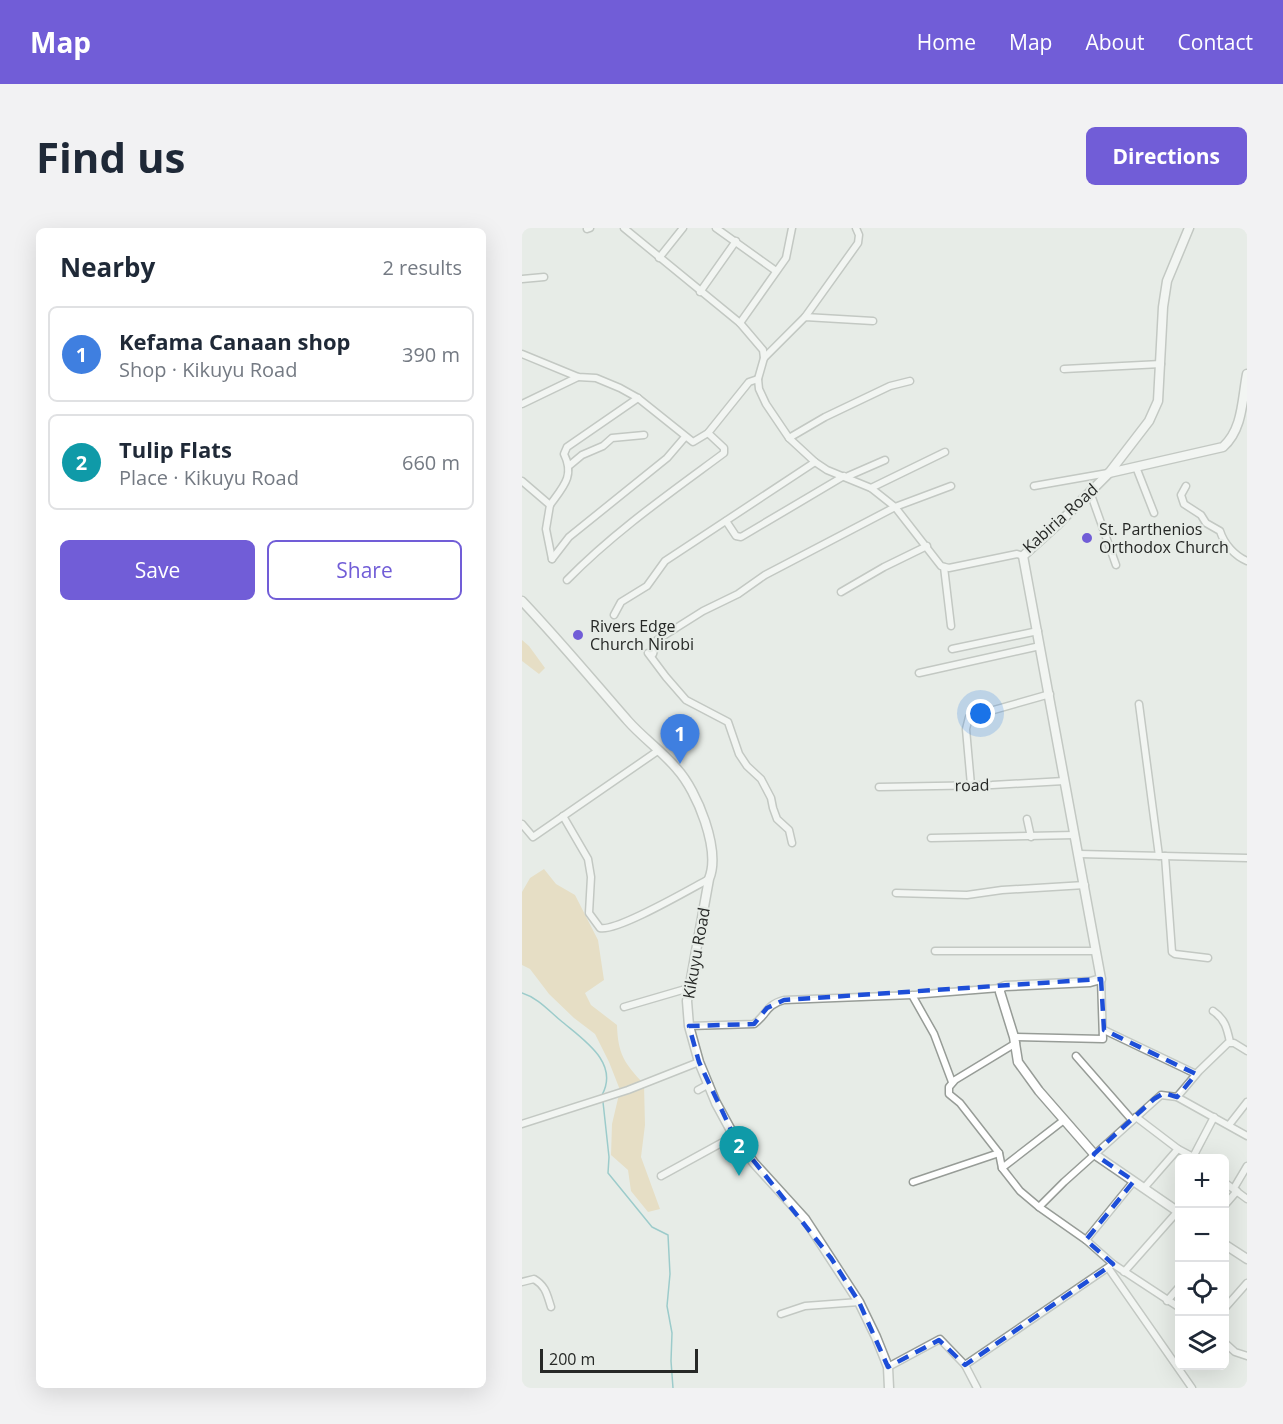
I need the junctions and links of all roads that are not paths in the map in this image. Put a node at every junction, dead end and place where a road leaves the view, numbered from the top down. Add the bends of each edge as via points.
1 (624, 228) edge
2 (683, 228) edge
3 (716, 228) edge
4 (792, 228) edge
5 (855, 228) edge
6 (1190, 228) edge
7 (736, 241) junction
8 (659, 258) junction
9 (776, 271) junction
10 (544, 276) dead end
11 (522, 279) edge
12 (700, 292) junction
13 (805, 317) junction
14 (873, 321) dead end
15 (740, 323) junction
16 (522, 354) edge
17 (764, 358) junction
18 (1161, 364) junction
19 (1064, 369) dead end
20 (1247, 374) edge
21 (578, 376) junction
22 (758, 379) junction
23 (910, 381) dead end
24 (1245, 394) edge
25 (638, 398) junction
26 (522, 404) edge
27 (708, 433) junction
28 (644, 435) dead end
29 (685, 437) junction
30 (789, 438) junction
31 (945, 452) dead end
32 (885, 460) dead end
33 (815, 462) junction
34 (570, 465) junction
35 (1136, 467) junction
36 (1109, 473) junction
37 (845, 476) junction
38 (522, 481) edge
39 (951, 486) dead end
40 (1034, 486) dead end
41 (1186, 486) dead end
42 (871, 488) junction
43 (1090, 492) junction
44 (550, 505) junction
45 (895, 507) junction
46 (1154, 513) dead end
47 (726, 521) junction
48 (927, 546) junction
49 (1023, 556) junction
50 (1247, 561) edge
51 (1116, 565) dead end
52 (944, 567) junction
53 (567, 580) dead end
54 (842, 592) dead end
55 (522, 602) edge
56 (614, 615) dead end
57 (951, 626) dead end
58 (1038, 631) junction
59 (1040, 646) junction
60 (952, 649) dead end
61 (919, 673) dead end
62 (1050, 694) junction
63 (1139, 704) dead end
64 (659, 750) junction
65 (1064, 781) junction
66 (971, 785) junction
67 (879, 787) dead end
68 (563, 816) junction
69 (1027, 819) dead end
70 (522, 824) edge
71 (1075, 835) junction
72 (1031, 837) junction
73 (931, 838) dead end
74 (792, 843) dead end
75 (1079, 854) junction
76 (1162, 856) junction
77 (1247, 858) edge
78 (709, 879) junction
79 (1085, 885) junction
80 (896, 892) dead end
81 (934, 951) dead end
82 (1096, 951) junction
83 (1208, 958) dead end
84 (1101, 979) junction
85 (689, 988) junction
86 (1000, 988) junction
87 (912, 995) junction
88 (624, 1007) dead end
89 (1213, 1011) dead end
90 (689, 1026) junction
91 (1104, 1030) junction
92 (1015, 1040) junction
93 (1230, 1042) junction
94 (1247, 1051) edge
95 (1076, 1056) dead end
96 (699, 1062) junction
97 (1196, 1074) junction
98 (952, 1082) junction
99 (709, 1084) junction
100 (698, 1090) dead end
101 (1177, 1097) junction
102 (1247, 1102) edge
103 (1214, 1117) junction
104 (1134, 1119) junction
105 (1064, 1120) junction
106 (522, 1124) edge
107 (1229, 1125) junction
108 (735, 1136) junction
109 (1247, 1136) edge
110 (1178, 1149) junction
111 (999, 1153) junction
112 (1094, 1154) junction
113 (1187, 1154) edge
114 (1196, 1154) edge
115 (1247, 1166) edge
116 (1002, 1168) junction
117 (661, 1176) dead end
118 (1134, 1181) junction
119 (913, 1182) dead end
120 (1229, 1185) edge
121 (1144, 1188) junction
122 (1236, 1190) junction
123 (1229, 1199) edge
124 (1247, 1199) edge
125 (1039, 1207) junction
126 (1175, 1209) edge
127 (1175, 1216) edge
128 (1086, 1240) junction
129 (1229, 1247) edge
130 (1247, 1259) edge
131 (1111, 1267) junction
132 (1124, 1272) junction
133 (522, 1282) edge
134 (1247, 1283) edge
135 (1175, 1291) edge
136 (1167, 1300) junction
137 (859, 1302) junction
138 (1229, 1303) edge
139 (1175, 1305) edge
140 (551, 1307) dead end
141 (781, 1314) dead end
142 (1229, 1347) edge
143 (1247, 1356) edge
144 (1175, 1360) edge
145 (965, 1365) junction
146 (888, 1367) junction
147 (1181, 1370) edge
148 (889, 1388) edge
149 (977, 1388) edge
150 (1192, 1388) edge

1 - 8 street
2 - 8 street
3 - 7 street
4 - 9 street via 786,258
5 - 13 street via 858,243
6 - 18 main road, Kabiria Road via 1167,281
7 - 9 street
7 - 12 street
8 - 12 street
9 - 15 street
10 - 11 street
12 - 15 street
13 - 14 street
13 - 17 street
15 - 17 street via 763,350
16 - 21 street
17 - 22 street
18 - 19 street
18 - 36 main road, Kabiria Road via 1158,401 1149,421
20 - 24 main road
21 - 25 street via 596,378
21 - 26 street
22 - 27 street via 749,382
22 - 30 street via 766,404
23 - 30 street via 890,386
24 - 35 main road via 1239,426 1224,447
25 - 29 street
25 - 34 street via 567,447 564,454
27 - 29 street via 693,442
27 - 53 street via 724,448 724,453 644,512
28 - 34 street via 612,438
29 - 44 street via 667,458 569,537 552,559 546,529
30 - 33 street
31 - 42 street
32 - 37 street
33 - 37 street
33 - 47 street
34 - 44 street via 567,481
35 - 36 main road
35 - 46 street
36 - 40 street
36 - 43 main road, Kabiria Road
37 - 42 street
37 - 47 street via 741,537
38 - 44 street
39 - 45 street
41 - 50 street via 1181,495 1184,504 1220,531 1238,558
42 - 45 street
43 - 49 main road, Kabiria Road
43 - 51 street
45 - 48 street
45 - 74 street via 703,611 657,640 653,654 648,653 686,700 728,722 739,754 761,779 777,819 789,830
47 - 56 street via 665,561 647,586 621,602
48 - 52 street
48 - 54 street
49 - 52 street, Kabiria Road
49 - 58 main road
52 - 57 street
55 - 64 main road, Kikuyu Road via 630,724
58 - 59 main road
58 - 60 street
59 - 61 street
59 - 62 main road
62 - 65 main road
62 - 66 street via 969,717 966,729
63 - 76 street
64 - 68 street
64 - 78 main road, Kikuyu Road via 683,777 702,813 711,843
65 - 66 street, road
65 - 71 main road
66 - 67 street, road
68 - 70 street via 532,837
68 - 78 street via 588,859 592,884 589,913 600,928 625,922
69 - 72 street
71 - 72 street
71 - 75 main road
72 - 73 street
75 - 76 street
75 - 79 main road
76 - 77 street
76 - 83 street via 1172,952
78 - 85 main road, Kikuyu Road
79 - 80 street via 967,895
79 - 82 main road
81 - 82 street
82 - 84 main road
84 - 86 main road
84 - 91 street
85 - 88 street
85 - 90 main road, Kikuyu Road
86 - 87 street
86 - 92 main road
87 - 90 street via 784,1000 774,1003 759,1020 748,1025
87 - 98 street via 934,1034
89 - 93 street via 1226,1024
90 - 96 main road, Kikuyu Road
91 - 92 street via 1101,1039
91 - 97 street
92 - 98 street
92 - 105 main road via 1020,1067
93 - 94 street
93 - 97 street
95 - 104 street
96 - 99 main road, Kikuyu Road
96 - 106 street
97 - 101 street
98 - 111 street via 949,1094
99 - 100 street
99 - 108 main road, Kikuyu Road
101 - 103 street
101 - 104 street via 1161,1095
102 - 107 street
103 - 107 street
103 - 114 street
104 - 110 street
104 - 112 street
105 - 112 main road
105 - 116 street
107 - 109 street
108 - 117 street
108 - 137 main road, Kikuyu Road via 805,1219
110 - 113 street
110 - 121 street
111 - 116 street
111 - 119 street
112 - 118 main road
112 - 125 street
115 - 122 street
116 - 125 street
118 - 121 main road
118 - 128 street
120 - 122 street
121 - 126 main road
122 - 123 street
122 - 124 street
125 - 128 street
127 - 132 street
128 - 131 street
129 - 130 main road
131 - 132 street
131 - 144 street
131 - 145 street
132 - 136 street
133 - 140 street via 534,1279 545,1288
134 - 138 street
135 - 136 street
136 - 139 street
137 - 141 street via 805,1306
137 - 146 main road, Kikuyu Road
142 - 143 street
145 - 146 street via 940,1339
145 - 149 street
146 - 148 main road, Kikuyu Road
147 - 150 street

